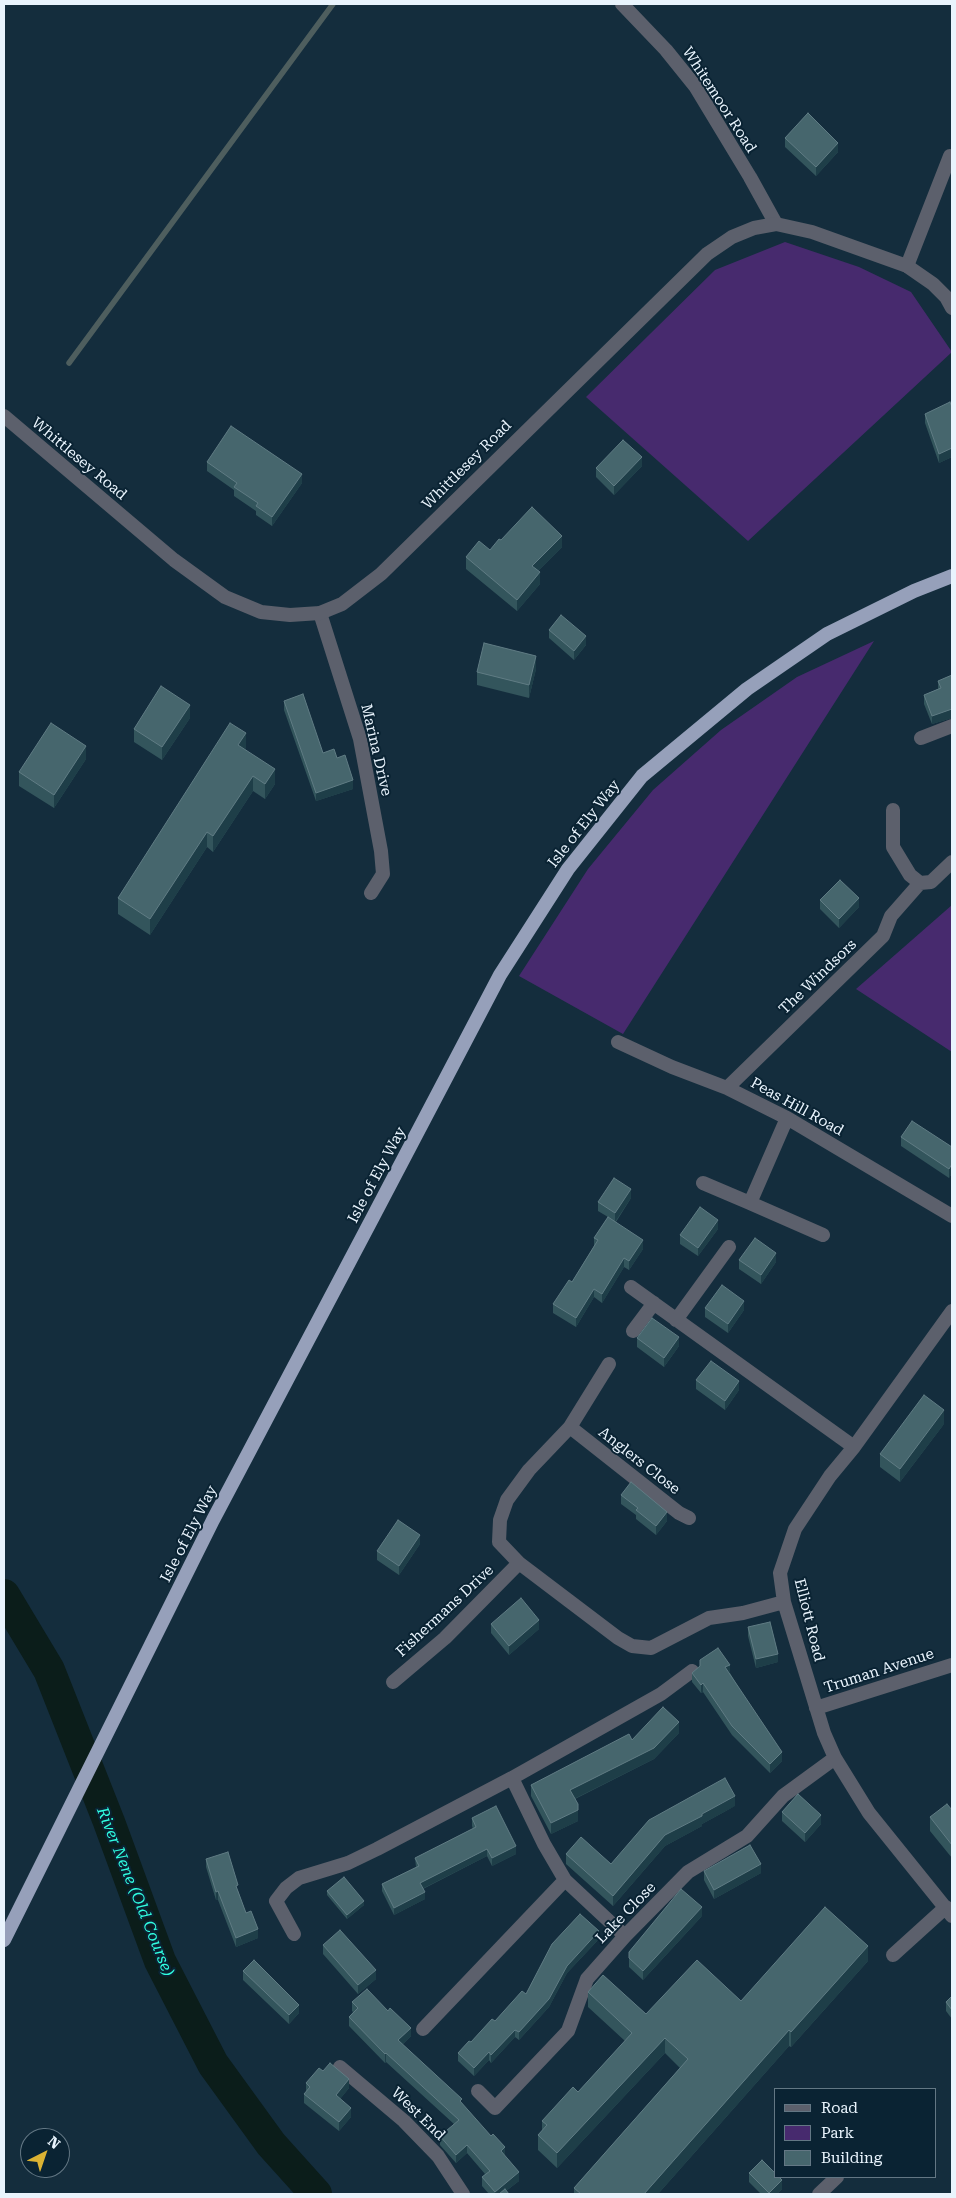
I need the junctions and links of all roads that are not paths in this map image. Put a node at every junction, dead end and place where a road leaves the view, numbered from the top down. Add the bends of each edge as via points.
1 (622, 4) edge
2 (950, 156) dead end
3 (776, 224) junction
4 (908, 266) junction
5 (952, 308) edge
6 (4, 416) edge
7 (952, 576) edge
8 (320, 613) junction
9 (952, 726) edge
10 (921, 738) dead end
11 (893, 810) dead end
12 (952, 862) edge
13 (920, 882) junction
14 (372, 893) dead end
15 (618, 1042) dead end
16 (727, 1088) junction
17 (787, 1118) junction
18 (702, 1183) dead end
19 (750, 1203) junction
20 (952, 1216) edge
21 (823, 1235) dead end
22 (729, 1247) dead end
23 (631, 1287) dead end
24 (654, 1303) junction
25 (952, 1310) edge
26 (676, 1320) junction
27 (633, 1331) dead end
28 (609, 1364) dead end
29 (570, 1427) junction
30 (854, 1447) junction
31 (690, 1518) dead end
32 (519, 1563) junction
33 (784, 1602) junction
34 (952, 1665) edge
35 (692, 1672) edge
36 (393, 1682) dead end
37 (816, 1708) junction
38 (835, 1758) junction
39 (512, 1778) junction
40 (565, 1880) junction
41 (949, 1912) edge
42 (294, 1934) dead end
43 (626, 1936) junction
44 (4, 1940) edge
45 (893, 1955) dead end
46 (423, 2029) dead end
47 (340, 2067) dead end
48 (478, 2092) dead end
49 (836, 2178) edge
50 (463, 2194) edge
51 (818, 2194) edge

1 - 3 street, Whitemoor Road via 695,86
2 - 4 street
3 - 4 street, Whittlesey Road via 812,232
3 - 8 street, Whittlesey Road via 732,237 707,254 381,574 342,604
4 - 5 street, Whittlesey Road via 933,284
6 - 8 street, Whittlesey Road via 174,560 225,596 261,612 290,615
7 - 44 highway, Isle of Ely Way via 827,634 747,689 642,776 568,870 500,976 218,1512
8 - 14 street, Marina Drive via 360,739 381,851 383,874
9 - 10 street
11 - 13 street via 892,848 910,875
12 - 13 street, The Windsors via 931,882
13 - 16 street, The Windsors via 891,916 883,936
15 - 16 street, Peas Hill Road
16 - 17 street, Peas Hill Road
17 - 19 street
17 - 20 street, Peas Hill Road
18 - 19 street
19 - 21 street
22 - 26 street
23 - 24 street
24 - 26 street
24 - 27 street
25 - 30 street, Elliott Road
26 - 30 street
28 - 29 street
29 - 31 street, Anglers Close via 679,1513
29 - 32 street via 506,1500 500,1520 499,1542
30 - 33 street, Elliott Road via 794,1529 780,1573
32 - 33 street via 632,1646 651,1648 709,1618
32 - 36 street, Fishermans Drive via 445,1638
33 - 37 street, Elliott Road
34 - 37 street, Truman Avenue
35 - 39 street via 661,1694
37 - 38 street, Elliott Road
38 - 41 street, Elliott Road via 870,1812
38 - 43 street, Lake Close via 783,1796 747,1836 688,1872
39 - 40 street
39 - 42 street via 348,1863 299,1878 276,1900
40 - 43 street
40 - 46 street
41 - 45 street
43 - 48 street, Lake Close via 587,1979 568,2031 501,2102 495,2108
47 - 50 street, West End via 404,2120 438,2156
49 - 51 street

